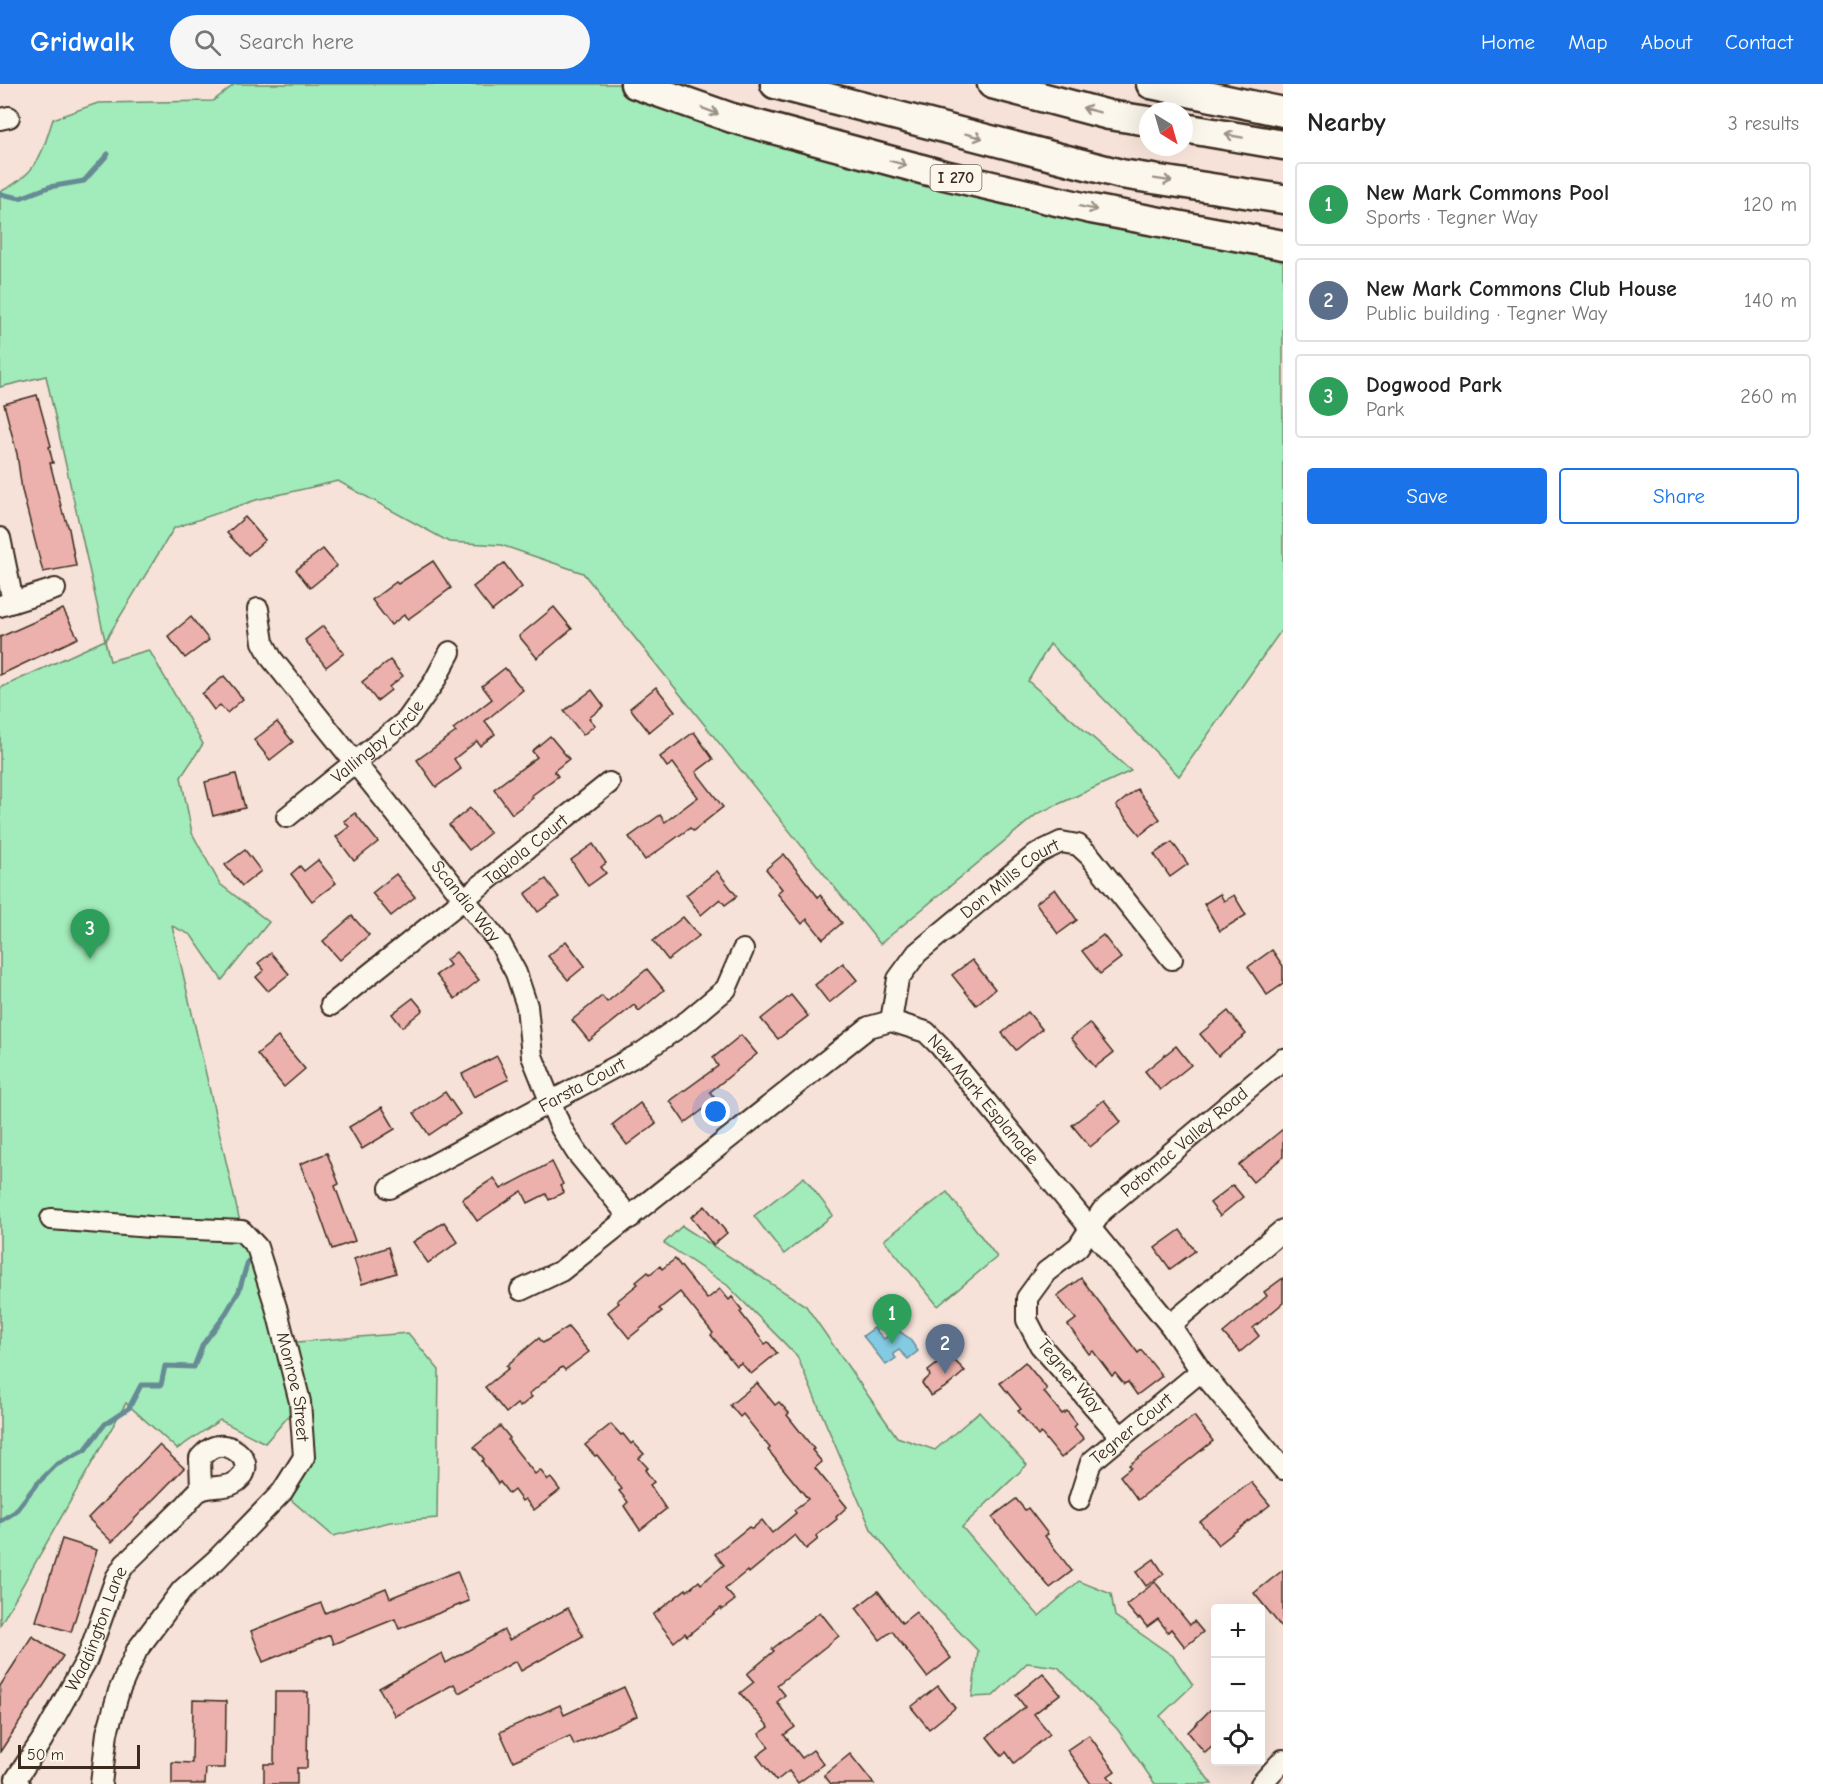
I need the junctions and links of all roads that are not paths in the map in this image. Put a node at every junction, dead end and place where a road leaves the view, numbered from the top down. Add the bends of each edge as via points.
1 (636, 84) edge
2 (775, 84) edge
3 (992, 84) edge
4 (1151, 84) edge
5 (1283, 112) edge
6 (1139, 120) edge
7 (1193, 130) edge
8 (1283, 145) edge
9 (1283, 199) edge
10 (1283, 245) edge
11 (0, 538) edge
12 (55, 589) dead end
13 (6, 604) edge
14 (258, 609) dead end
15 (450, 652) dead end
16 (356, 763) junction
17 (609, 783) dead end
18 (288, 817) dead end
19 (464, 898) junction
20 (743, 950) dead end
21 (1172, 959) dead end
22 (331, 1005) dead end
23 (891, 1021) junction
24 (1283, 1059) edge
25 (550, 1103) junction
26 (390, 1188) dead end
27 (630, 1218) junction
28 (51, 1219) dead end
29 (1089, 1227) junction
30 (1283, 1230) edge
31 (521, 1290) dead end
32 (1170, 1325) junction
33 (1201, 1371) junction
34 (1121, 1437) junction
35 (1283, 1469) edge
36 (201, 1490) dead end
37 (1079, 1500) dead end
38 (1283, 1760) edge
39 (12, 1782) edge
40 (100, 1784) edge
41 (1261, 1784) edge

1 -> 10 highway, I 270 via 732,118 940,174 1091,209
2 -> 9 highway, I 270 via 1121,174
6 -> 3 highway
4 - 5 highway
8 -> 7 highway
11 - 13 street
12 - 13 street
14 - 16 street, Scandia Way via 263,642 272,659
15 - 16 street, Vallingby Circle via 407,720
16 - 18 street, Vallingby Circle
16 - 19 street, Scandia Way
17 - 19 street, Tapiola Court
19 - 22 street, Tapiola Court
19 - 25 street, Scandia Way via 501,945 516,973 527,1006 532,1056
20 - 25 street, Farsta Court via 726,989 689,1020 643,1052
21 - 23 street, Don Mills Court via 1090,856 1078,845 1061,842 1036,854 917,953 898,979
23 - 27 street via 869,1027
23 - 29 street, New Mark Esplanade via 926,1032 940,1046
24 - 29 street, Potomac Valley Road via 1102,1211
25 - 26 street, Farsta Court
25 - 27 street, Scandia Way via 577,1153
27 - 31 street via 561,1270
28 - 40 street, Monroe Street via 242,1231 257,1247 300,1402 304,1457 282,1492 182,1590 136,1650 106,1733
29 - 32 street, New Mark Esplanade
29 - 34 street, Tegner Way via 1077,1247 1046,1272 1027,1298 1027,1320 1040,1345
30 - 32 street
32 - 33 street, New Mark Esplanade
33 - 34 street, Tegner Court
33 - 35 street, New Mark Esplanade
34 - 37 street, Tegner Court via 1091,1462
36 - 39 street, Waddington Lane via 125,1564 116,1578 87,1659 42,1740
38 - 41 street

